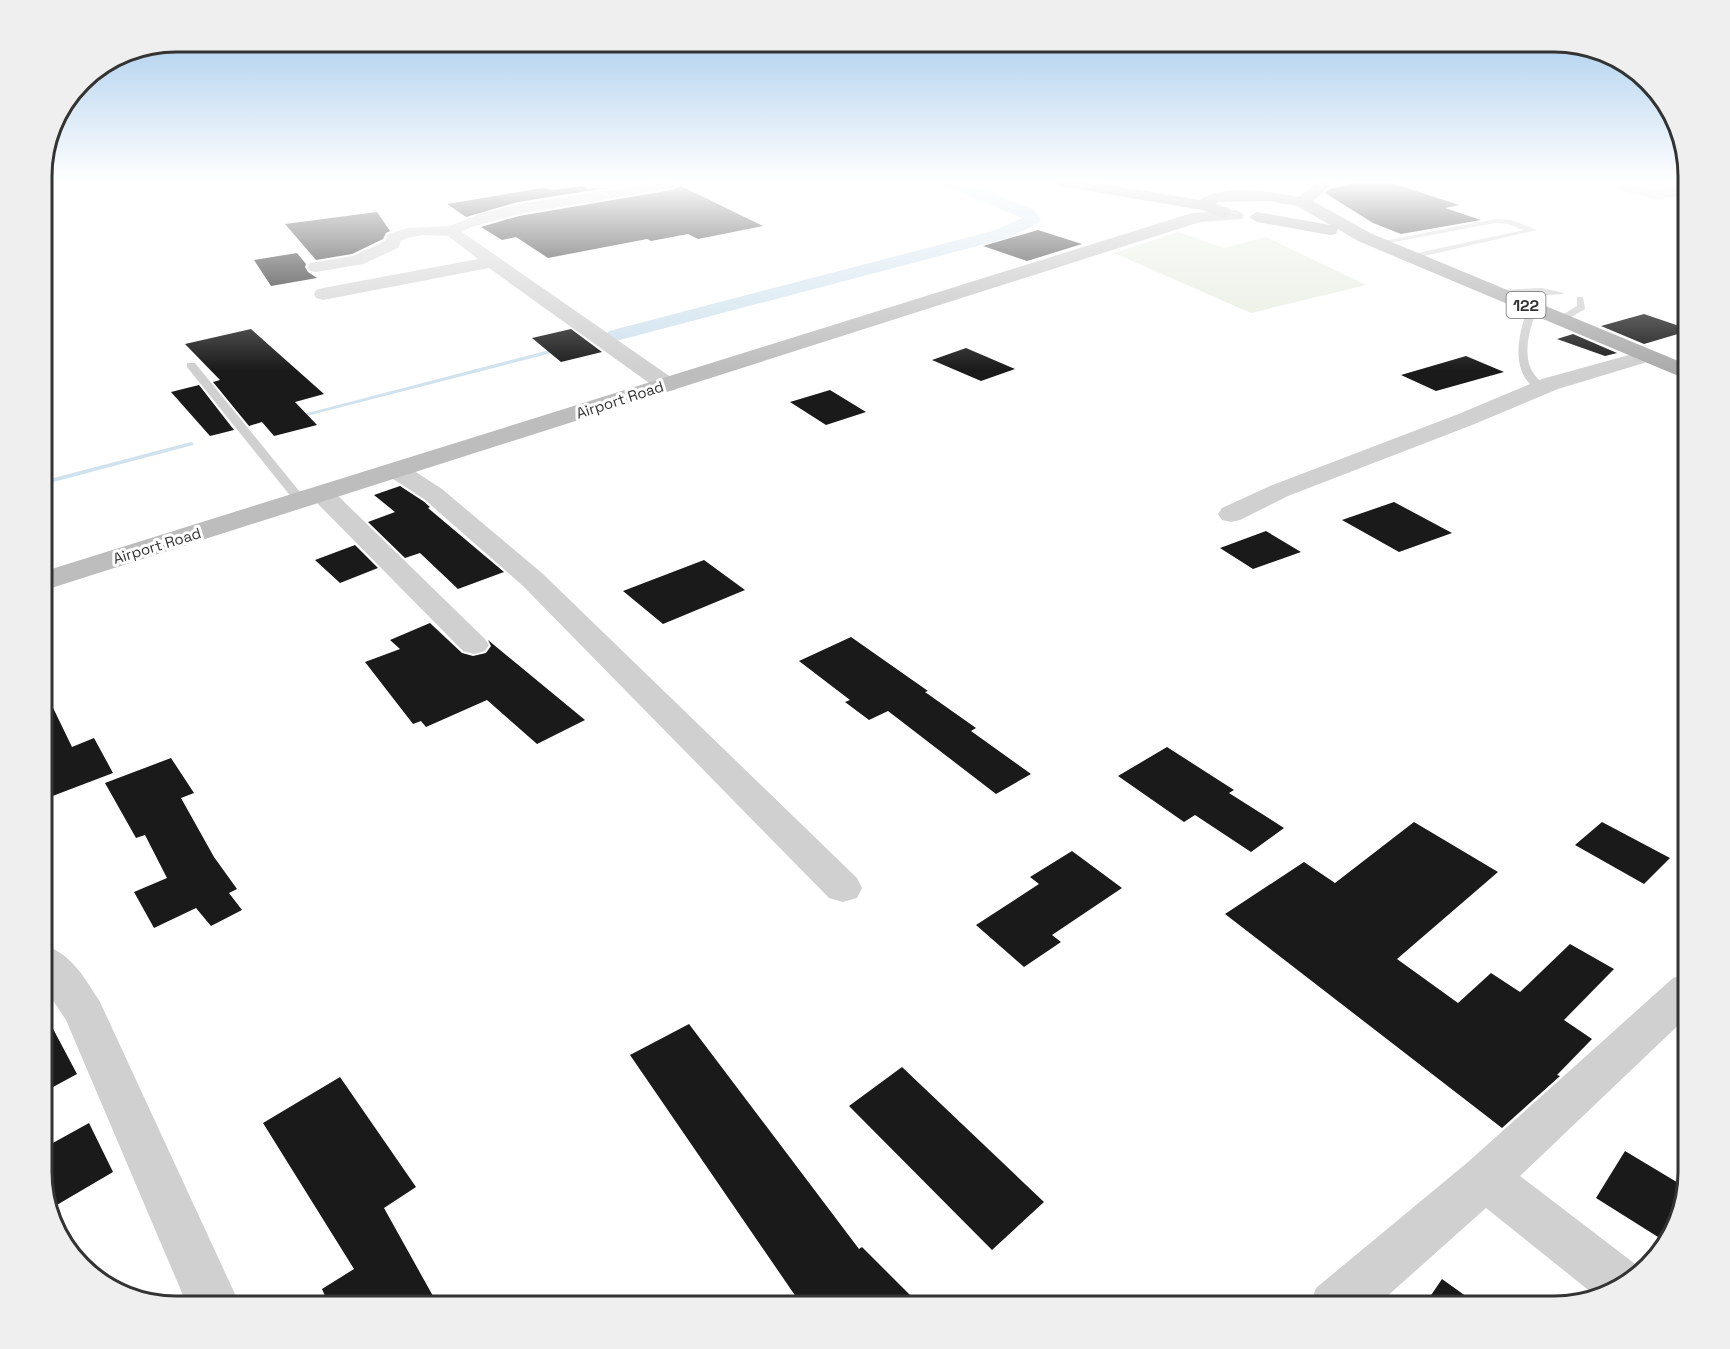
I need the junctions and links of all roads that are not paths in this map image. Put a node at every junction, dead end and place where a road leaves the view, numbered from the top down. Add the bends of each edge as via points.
1 (392, 244) edge
2 (467, 244) edge
3 (1103, 244) edge
4 (1380, 244) edge
5 (1443, 244) edge
6 (1472, 244) edge
7 (1454, 248) junction
8 (1411, 257) junction
9 (492, 262) junction
10 (316, 267) dead end
11 (1500, 293) junction
12 (1560, 293) dead end
13 (323, 294) dead end
14 (1580, 298) dead end
15 (1533, 308) junction
16 (1560, 320) junction
17 (1647, 356) junction
18 (191, 365) dead end
19 (1678, 369) edge
20 (667, 385) junction
21 (1542, 388) junction
22 (396, 470) junction
23 (311, 497) junction
24 (1231, 514) dead end
25 (53, 579) edge
26 (474, 645) dead end
27 (843, 888) dead end
28 (53, 969) edge
29 (1678, 999) edge
30 (1485, 1178) junction
31 (1616, 1279) edge
32 (210, 1296) edge
33 (1348, 1296) edge

1 - 10 street via 367,257
2 - 9 street
3 - 20 main road, Airport Road
4 - 8 main road, 122
5 - 7 lane
6 - 7 lane
7 - 8 lane
8 - 11 main road, 122
9 - 13 street
9 - 20 street
11 - 12 lane
11 - 15 main road, 122
14 - 16 lane via 1582,307
15 - 16 main road, 122
15 - 21 lane via 1523,350 1527,371
16 - 17 main road, 122
17 - 19 main road, 122
17 - 21 street
18 - 23 lane
20 - 22 main road, Airport Road
21 - 24 street via 1279,491
22 - 23 main road, Airport Road
22 - 27 street via 433,494 533,580
23 - 25 main road, Airport Road
23 - 26 street
28 - 32 street via 63,977 85,1014
29 - 30 street
30 - 31 street
30 - 33 street

